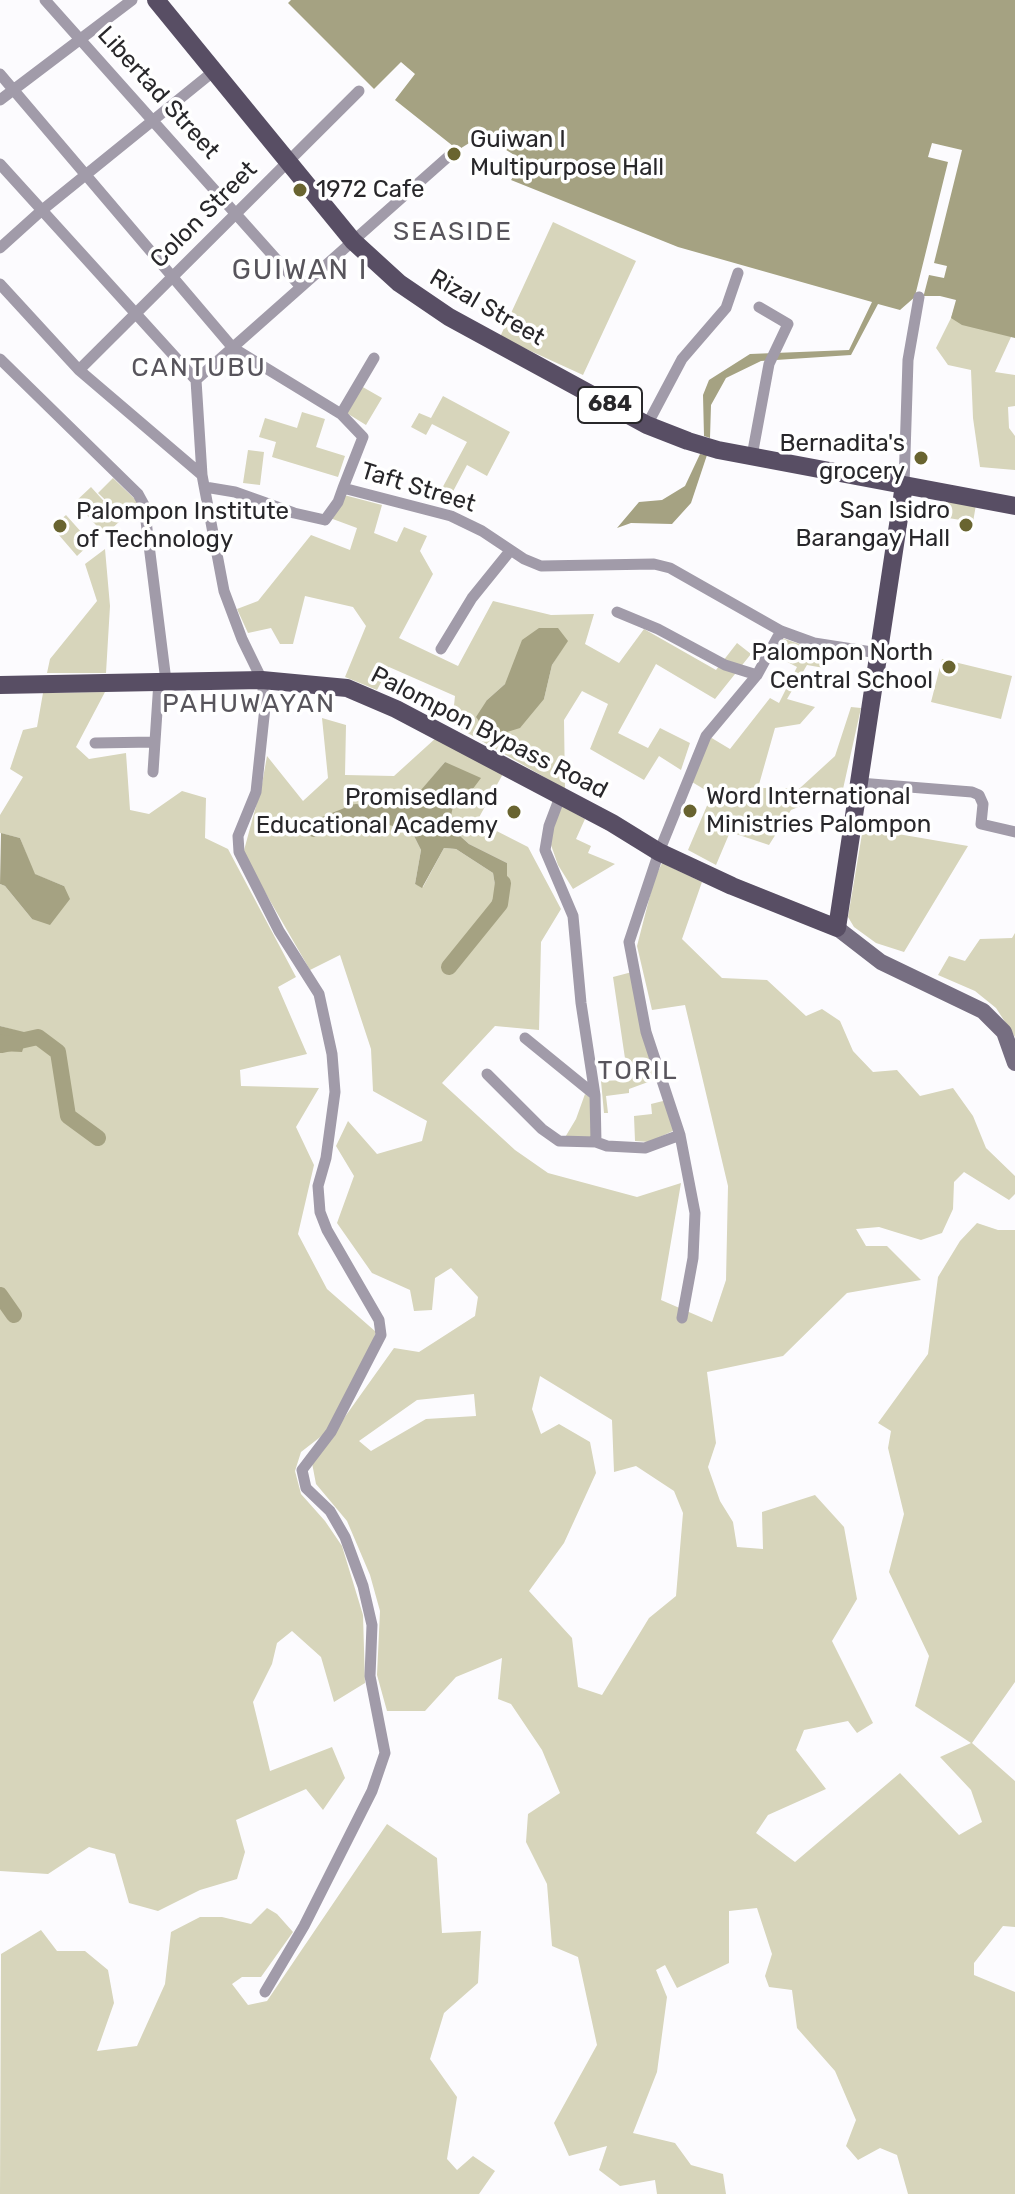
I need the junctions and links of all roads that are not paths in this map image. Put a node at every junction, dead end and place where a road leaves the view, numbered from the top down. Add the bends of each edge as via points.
1 (45, 0) edge
2 (132, 0) edge
3 (156, 0) edge
4 (80, 39) junction
5 (214, 71) junction
6 (0, 74) edge
7 (13, 90) junction
8 (359, 91) dead end
9 (0, 100) edge
10 (153, 120) junction
11 (449, 156) dead end
12 (289, 161) junction
13 (0, 164) edge
14 (86, 175) junction
15 (41, 211) junction
16 (236, 214) junction
17 (353, 241) junction
18 (0, 248) edge
19 (738, 273) dead end
20 (173, 277) junction
21 (0, 284) edge
22 (301, 287) junction
23 (919, 297) dead end
24 (759, 307) dead end
25 (137, 313) junction
26 (233, 348) junction
27 (374, 358) dead end
28 (0, 359) edge
29 (79, 370) junction
30 (196, 380) junction
31 (341, 414) junction
32 (647, 425) junction
33 (752, 456) junction
34 (204, 481) junction
35 (904, 485) junction
36 (343, 488) junction
37 (1015, 506) edge
38 (510, 551) junction
39 (617, 612) dead end
40 (781, 631) junction
41 (441, 649) dead end
42 (878, 653) junction
43 (757, 675) junction
44 (262, 680) junction
45 (163, 681) junction
46 (0, 685) edge
47 (153, 742) junction
48 (95, 743) dead end
49 (153, 772) dead end
50 (859, 783) junction
51 (560, 797) junction
52 (1015, 832) edge
53 (659, 852) junction
54 (837, 928) junction
55 (525, 1038) dead end
56 (1015, 1063) edge
57 (487, 1074) dead end
58 (595, 1095) junction
59 (680, 1135) junction
60 (596, 1142) junction
61 (682, 1318) dead end
62 (265, 1992) dead end

1 - 4 street, Libertad Street
2 - 4 street
3 - 5 main road, Rizal Street / 684
4 - 7 street
4 - 10 street, Libertad Street
5 - 10 street
5 - 12 main road, Rizal Street / 684
6 - 7 street, Taft Street
7 - 9 street
7 - 14 street, Taft Street
8 - 12 street, Colon Street
10 - 14 street
10 - 16 street, Libertad Street
11 - 17 street
12 - 16 street, Colon Street
12 - 17 main road, Rizal Street / 684
13 - 15 street
14 - 15 street
14 - 20 street, Taft Street
15 - 18 street
15 - 25 street
16 - 20 street, Colon Street
16 - 22 street, Libertad Street
17 - 22 street
17 - 32 main road, Rizal Street / 684 via 389,275 449,317
19 - 32 street via 726,308 682,359
20 - 25 street, Colon Street
20 - 26 street, Taft Street
21 - 29 street
22 - 26 street
23 - 35 street via 908,360
24 - 33 street via 788,324 769,364
25 - 29 street, Colon Street
25 - 30 street
26 - 30 street
26 - 31 street, Taft Street
27 - 31 street
28 - 45 street via 144,505
29 - 34 street
30 - 34 street
31 - 36 street, Taft Street via 363,437
32 - 33 main road, Rizal Street / 684
33 - 35 main road, Rizal Street / 684
34 - 36 street via 325,520
34 - 44 street via 224,591
35 - 37 main road, 684
35 - 42 main road
36 - 38 street, Taft Street via 451,516
38 - 40 street, Taft Street via 541,566 670,568
38 - 41 street via 472,598
39 - 43 street via 725,665
40 - 42 street, Taft Street via 814,643
40 - 43 street
42 - 50 main road
43 - 53 street via 706,736
44 - 45 main road, Palompon Bypass Road
44 - 51 main road, Palompon Bypass Road via 347,688
44 - 62 street via 265,707 256,792 238,836 239,852 319,994 335,1092 318,1186 320,1212 379,1320 381,1335 331,1432 306,1462 303,1479 345,1537 363,1586 372,1625 370,1676 385,1753 372,1791
45 - 46 main road, Palompon Bypass Road
45 - 47 street
47 - 48 street
47 - 49 street
50 - 52 street via 972,792 983,804 981,824
50 - 54 main road
51 - 53 main road, Palompon Bypass Road
51 - 58 street via 545,850 573,916
53 - 54 main road, Palompon Bypass Road
53 - 59 street via 629,942 646,1032
54 - 56 main road via 881,962 983,1011 1004,1032
55 - 58 street
57 - 60 street via 559,1141
58 - 60 street
59 - 60 street via 645,1148
59 - 61 street via 695,1213

